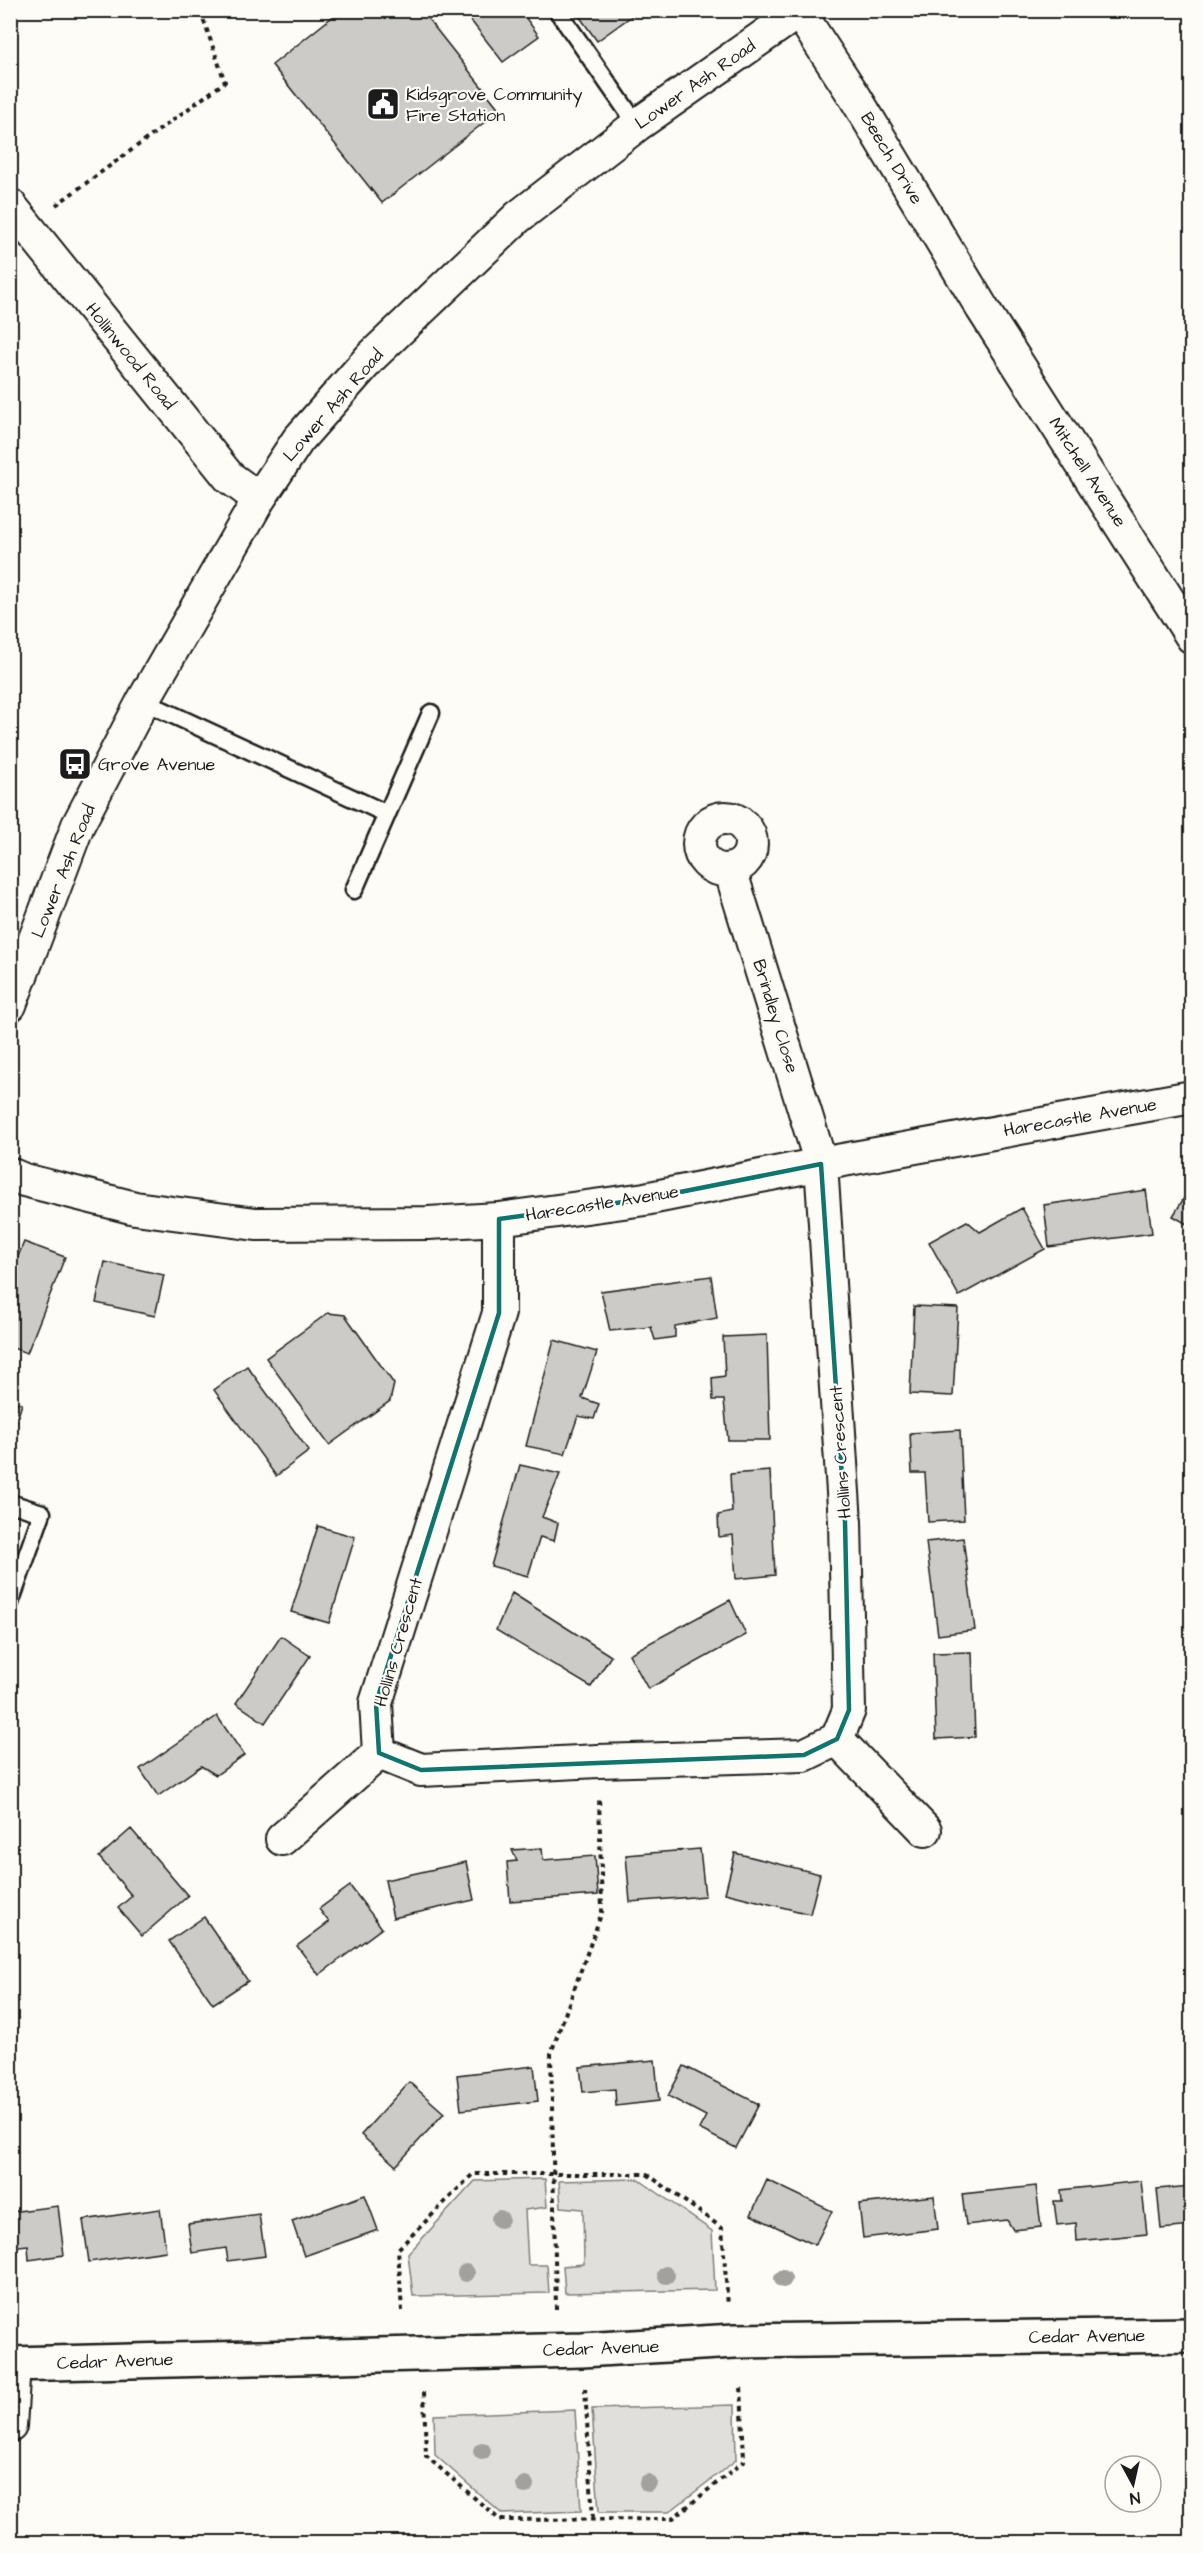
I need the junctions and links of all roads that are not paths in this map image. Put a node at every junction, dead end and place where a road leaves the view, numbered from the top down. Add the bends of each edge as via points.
1 (557, 10) edge
2 (799, 11) edge
3 (637, 125) junction
4 (19, 216) edge
5 (982, 308) joint
6 (259, 499) junction
7 (1191, 637) edge
8 (143, 701) junction
9 (431, 713) dead end
10 (387, 814) junction
11 (730, 869) dead end
12 (354, 890) dead end
13 (10, 1005) edge
14 (1191, 1096) edge
15 (821, 1164) junction
16 (10, 1174) edge
17 (499, 1219) junction
18 (10, 1503) edge
19 (10, 1603) edge
20 (837, 1739) junction
21 (379, 1753) junction
22 (925, 1830) dead end
23 (282, 1839) dead end
24 (1191, 2335) edge
25 (12, 2364) edge
26 (10, 2426) edge

1 - 3 lane
2 - 3 street, Lower Ash Road
2 - 5 street, Beech Drive
3 - 6 street, Lower Ash Road via 519,217 372,357 298,440
4 - 6 street, Hollinwood Road via 229,477
5 - 7 street, Mitchell Avenue
6 - 8 street, Lower Ash Road
8 - 10 lane
8 - 13 street, Lower Ash Road via 78,825
9 - 10 lane
10 - 12 lane
11 - 15 street, Brindley Close
14 - 15 street, Harecastle Avenue
15 - 17 street, Harecastle Avenue via 645,1199
15 - 20 street, Hollins Crescent via 845,1522 849,1710
16 - 17 street, Harecastle Avenue via 135,1208 256,1224
17 - 21 street, Hollins Crescent via 499,1314 376,1703
18 - 19 lane via 42,1513
20 - 21 street via 804,1755 421,1770
20 - 22 street
21 - 23 street
24 - 25 main road, Cedar Avenue via 747,2341 582,2350
25 - 26 street

